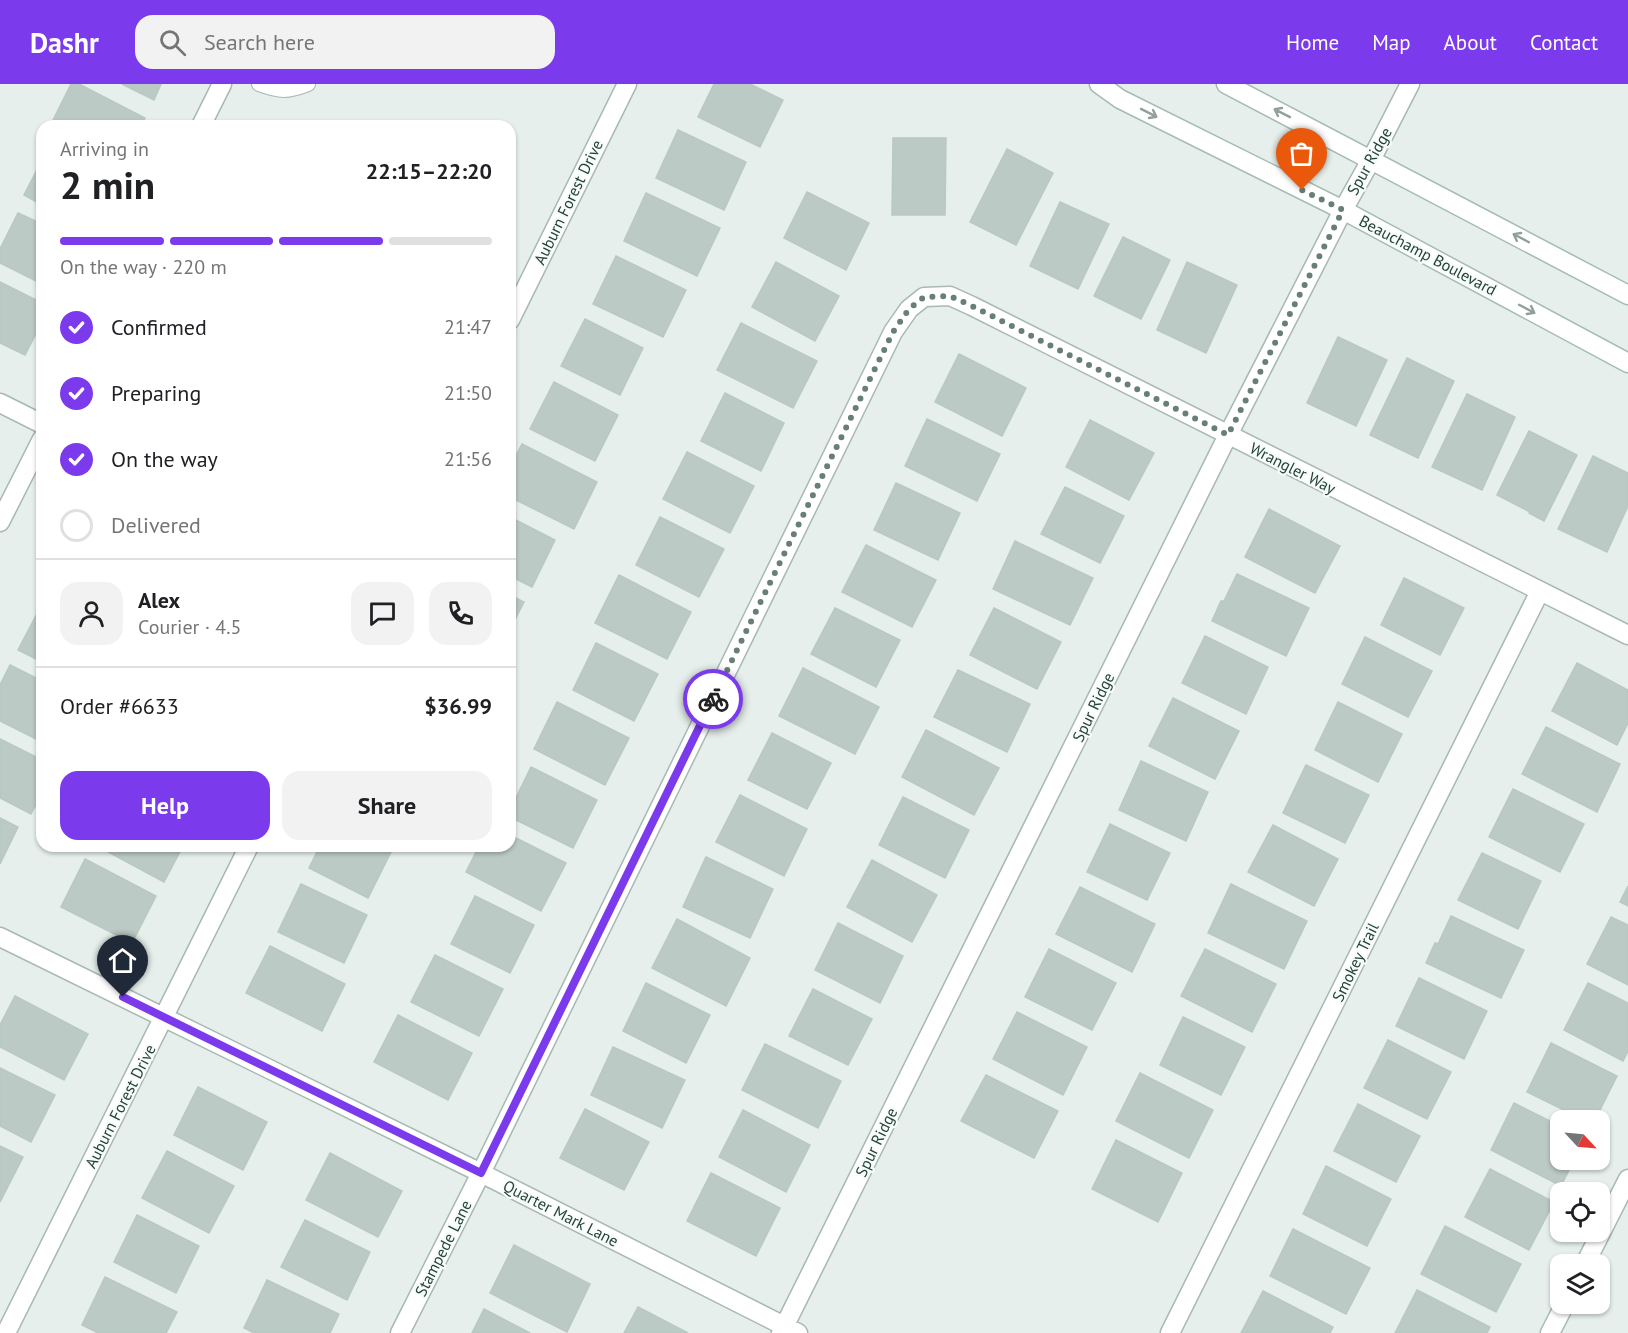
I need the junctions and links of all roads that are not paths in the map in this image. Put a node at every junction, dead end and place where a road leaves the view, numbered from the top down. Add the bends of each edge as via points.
1 (222, 84) edge
2 (259, 84) edge
3 (308, 84) edge
4 (627, 84) edge
5 (1099, 84) edge
6 (1226, 84) edge
7 (1410, 84) edge
8 (204, 120) edge
9 (1371, 159) junction
10 (1343, 210) junction
11 (1628, 295) edge
12 (924, 297) joint
13 (516, 308) edge
14 (1628, 363) edge
15 (0, 403) edge
16 (36, 421) edge
17 (1228, 435) junction
18 (36, 451) edge
19 (0, 522) edge
20 (1540, 591) junction
21 (1628, 635) edge
22 (246, 852) edge
23 (0, 937) edge
24 (165, 1017) junction
25 (481, 1173) junction
26 (1628, 1179) edge
27 (1590, 1254) edge
28 (1560, 1314) edge
29 (788, 1331) edge
30 (6, 1333) edge
31 (400, 1333) edge
32 (1170, 1333) edge
33 (1550, 1333) edge

1 - 8 street
2 - 3 lane via 291,91
4 - 13 street, Auburn Forest Drive
5 -> 10 street, Beauchamp Boulevard via 1120,99
9 -> 6 street
7 - 9 street, Spur Ridge
9 - 10 street, Spur Ridge
11 -> 9 street
10 -> 14 street, Beauchamp Boulevard
10 - 17 street, Spur Ridge
12 - 17 street, Wrangler Way via 950,296
12 - 25 street, Stampede Lane via 909,309 893,332
15 - 16 street
17 - 20 street, Wrangler Way
17 - 29 street, Spur Ridge
18 - 19 street
20 - 21 street, Wrangler Way
20 - 32 street, Smokey Trail
22 - 24 street, Auburn Forest Drive
23 - 24 street, Quarter Mark Lane
24 - 25 street, Quarter Mark Lane
24 - 30 street, Auburn Forest Drive
25 - 29 street, Quarter Mark Lane
25 - 31 street, Stampede Lane
26 - 27 street
28 - 33 street

